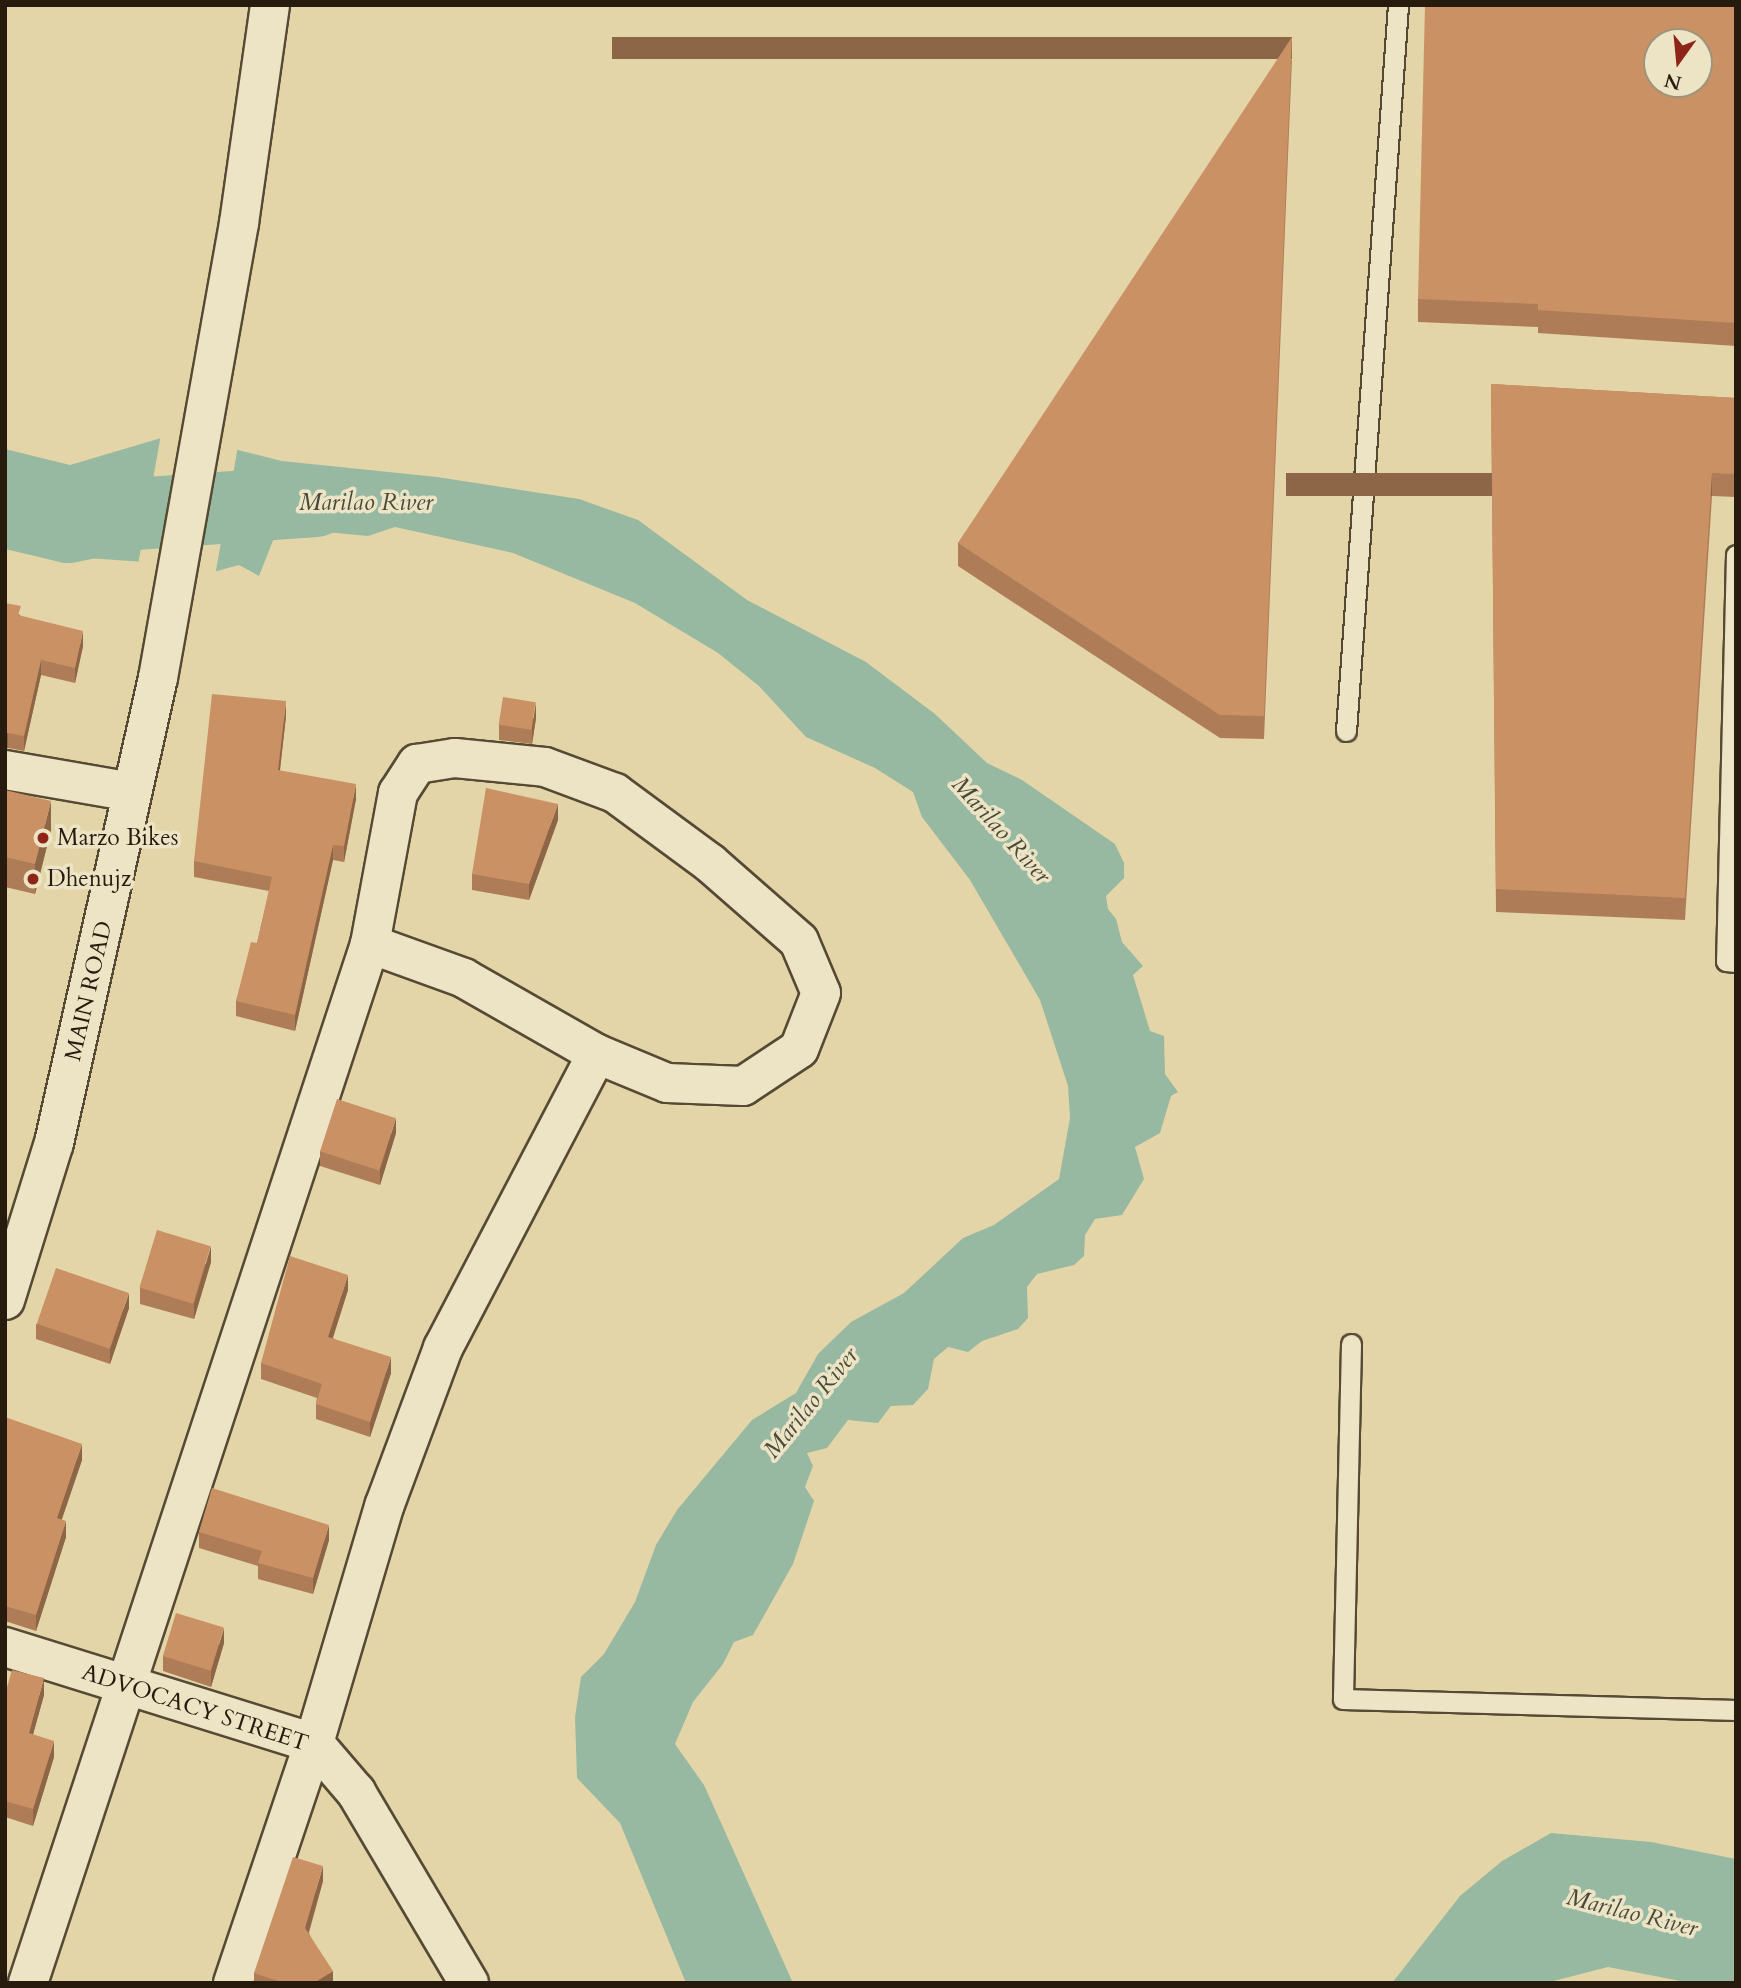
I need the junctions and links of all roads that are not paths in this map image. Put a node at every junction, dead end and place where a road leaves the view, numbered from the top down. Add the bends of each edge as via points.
1 (271, 5) edge
2 (1398, 5) edge
3 (1736, 555) edge
4 (1346, 731) dead end
5 (5, 770) edge
6 (132, 792) junction
7 (370, 944) junction
8 (1736, 962) edge
9 (597, 1054) junction
10 (5, 1300) edge
11 (1350, 1344) dead end
12 (5, 1647) edge
13 (124, 1686) junction
14 (1736, 1710) edge
15 (314, 1744) junction
16 (28, 1983) edge
17 (233, 1983) edge
18 (469, 1983) edge

1 - 6 street, MAIN ROAD via 212,384 158,678
2 - 4 lane
3 - 8 lane via 1726,961
5 - 6 street
6 - 10 street, MAIN ROAD via 54,1143
7 - 9 street via 464,978
7 - 9 street via 398,793 417,764 454,758 545,767 615,793 710,863 799,941 821,993 799,1049 743,1086 667,1083
7 - 13 street
9 - 15 street via 443,1348 385,1504
11 - 14 lane via 1343,1699
12 - 13 street, ADVOCACY STREET
13 - 15 street, ADVOCACY STREET
13 - 16 street
15 - 17 street
15 - 18 street, ADVOCACY STREET via 356,1792

